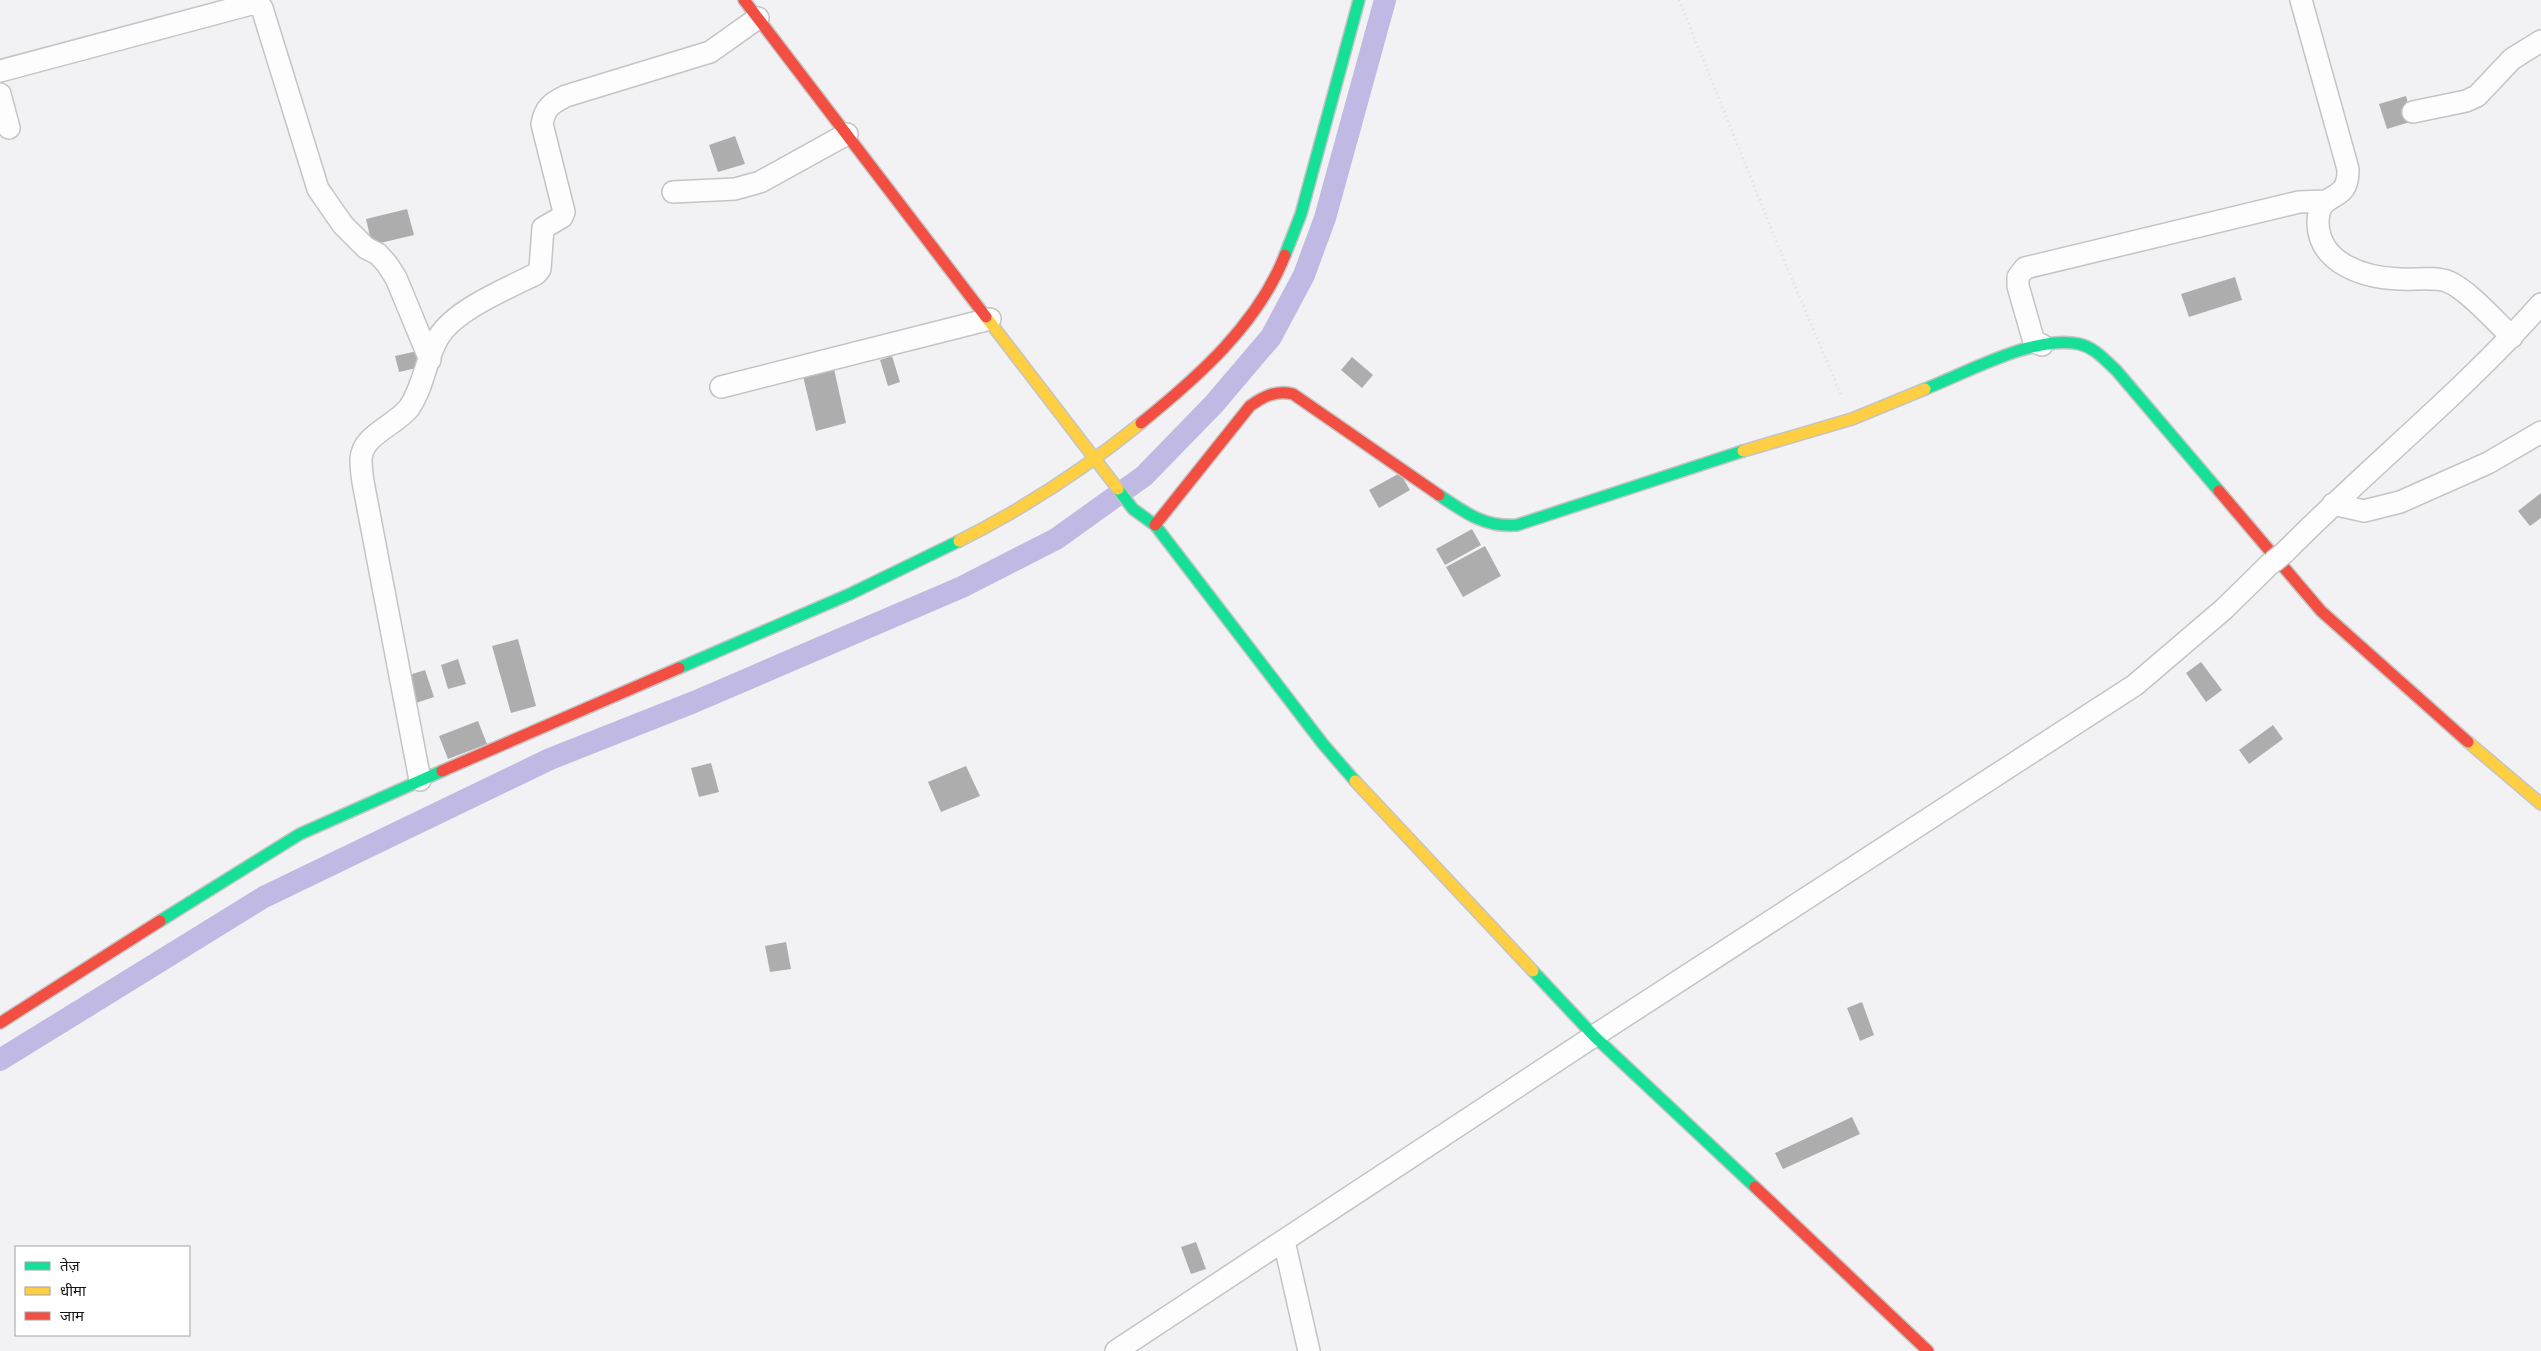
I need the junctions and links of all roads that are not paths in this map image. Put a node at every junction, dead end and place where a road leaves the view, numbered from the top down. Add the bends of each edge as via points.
1 (744, 0) edge
2 (1359, 0) edge
3 (2301, 0) edge
4 (758, 18) junction
5 (2541, 41) edge
6 (0, 72) edge
7 (0, 94) edge
8 (2413, 112) dead end
9 (9, 128) dead end
10 (847, 134) junction
11 (673, 192) dead end
12 (2325, 201) junction
13 (2541, 304) edge
14 (990, 320) junction
15 (2512, 336) junction
16 (2035, 337) junction
17 (430, 360) junction
18 (721, 387) dead end
19 (2541, 432) edge
20 (1097, 459) junction
21 (2333, 504) junction
22 (1155, 525) junction
23 (2278, 557) junction
24 (420, 780) junction
25 (2541, 804) edge
26 (0, 1023) edge
27 (1594, 1036) junction
28 (1284, 1241) junction
29 (1116, 1351) edge
30 (1309, 1351) edge
31 (1928, 1351) edge

1 - 4 street
2 - 20 street via 1301,214 1280,268 1262,302 1243,328 1169,401
3 - 12 street via 2348,169 2348,182 2343,192
4 - 10 street
4 - 17 street via 710,52 566,96 550,104 544,112 542,124 564,212 562,217 543,228 540,269 478,303 450,325 438,338
5 - 8 street via 2512,59 2477,96
6 - 17 street via 251,4 258,5 262,8 318,189 343,225 387,264
7 - 9 street
10 - 11 street via 760,182 735,189
10 - 14 street
12 - 15 street via 2319,212 2320,238 2326,249 2345,266 2378,277 2447,281 2464,292
12 - 16 street via 2299,202 2032,265 2018,277
13 - 15 street
14 - 18 street
14 - 20 street
15 - 21 street
16 - 22 street via 2029,347 1852,419 1525,524 1503,528 1485,524 1468,515 1293,394 1282,390 1264,396 1250,406
16 - 23 street via 2080,344 2098,353
17 - 24 street via 407,411 368,442 361,457 363,482
19 - 21 street via 2488,463 2394,504 2364,511
20 - 22 street via 1134,509
20 - 24 street via 1011,515 850,594
21 - 23 street
22 - 27 street via 1348,773
23 - 25 street via 2321,611 2406,689
23 - 27 street via 2224,609 2135,685
24 - 26 street via 300,834
27 - 28 street
27 - 31 street
28 - 29 street
28 - 30 street

